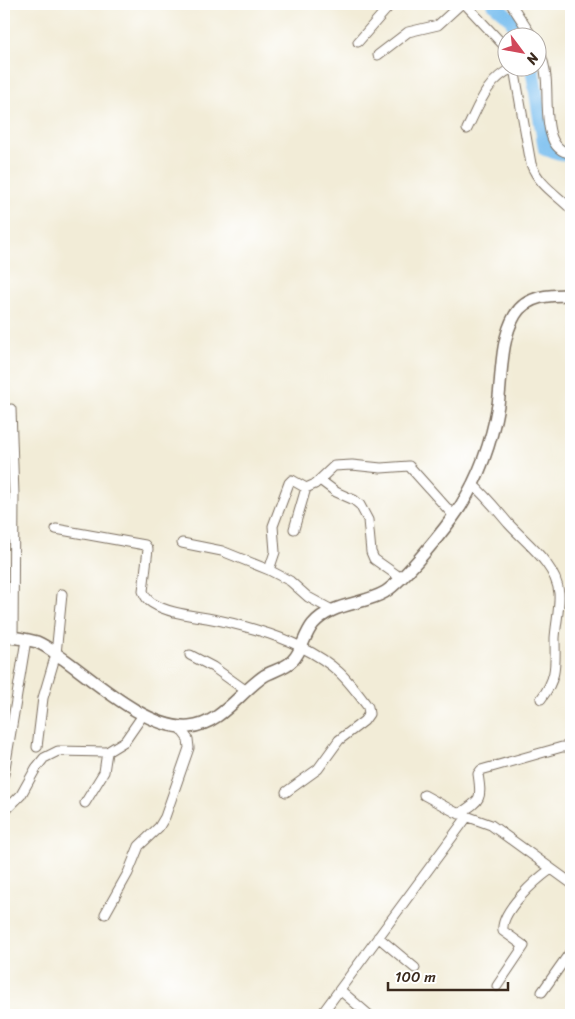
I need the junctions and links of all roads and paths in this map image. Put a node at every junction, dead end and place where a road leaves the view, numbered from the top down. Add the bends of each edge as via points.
1 (391, 4) edge
2 (463, 4) edge
3 (512, 4) edge
4 (527, 28) edge
5 (498, 40) edge
6 (358, 42) dead end
7 (378, 55) dead end
8 (498, 75) edge
9 (515, 78) edge
10 (546, 78) edge
11 (467, 129) dead end
12 (571, 153) edge
13 (571, 209) edge
14 (571, 296) edge
15 (11, 409) dead end
16 (320, 480) junction
17 (472, 484) junction
18 (306, 488) junction
19 (453, 515) junction
20 (56, 529) dead end
21 (294, 529) dead end
22 (182, 543) dead end
23 (269, 570) junction
24 (401, 578) junction
25 (62, 594) dead end
26 (332, 610) junction
27 (9, 637) edge
28 (26, 640) junction
29 (300, 646) junction
30 (56, 654) junction
31 (190, 655) dead end
32 (245, 690) junction
33 (541, 699) dead end
34 (143, 715) junction
35 (179, 727) junction
36 (37, 747) dead end
37 (571, 747) edge
38 (107, 752) junction
39 (4, 774) edge
40 (286, 792) dead end
41 (424, 795) dead end
42 (85, 803) dead end
43 (4, 812) edge
44 (463, 815) junction
45 (551, 868) junction
46 (571, 882) edge
47 (105, 914) dead end
48 (378, 937) junction
49 (571, 951) edge
50 (415, 968) dead end
51 (498, 986) dead end
52 (340, 990) junction
53 (542, 992) dead end
54 (321, 1015) edge
55 (369, 1015) edge

1 - 6 street
2 - 5 street
2 - 7 street via 438,25 408,32
3 - 4 street
8 - 11 street
9 - 13 street via 533,170 542,184
10 - 12 street via 548,128 557,148
14 - 17 main road via 551,295 532,299 519,309 511,323 493,433
15 - 27 street via 14,495
16 - 18 street
16 - 19 street via 334,466 409,466
16 - 24 street via 360,505 368,520 374,559
17 - 19 main road
17 - 33 street via 490,499 541,558 556,582 559,594 556,667 551,684
18 - 21 street
18 - 23 street via 292,480 289,483 273,526 275,552
19 - 24 main road
20 - 29 street via 145,545 148,549 143,591 145,598 157,606
22 - 23 street via 222,551
23 - 26 street
24 - 26 main road via 375,597
25 - 30 street
26 - 29 main road via 313,624
27 - 28 main road
28 - 30 main road via 41,644
28 - 39 street
29 - 32 main road via 290,663 265,675
29 - 40 street via 343,673 370,710 362,725 339,740 318,769
30 - 34 main road
30 - 36 street via 43,698
31 - 32 street
32 - 35 main road via 222,713 204,724
34 - 35 main road
34 - 38 street via 125,741
35 - 47 street via 188,739 189,748 165,817 140,846
37 - 44 street via 482,770 478,774 480,795
38 - 42 street via 104,772
38 - 43 street via 51,753 36,768 21,795
41 - 44 street
44 - 45 street via 490,825
44 - 48 street
45 - 46 street
45 - 51 street via 528,887 503,923 502,930 524,946
48 - 50 street
48 - 52 street
49 - 53 street
52 - 54 street
52 - 55 street

